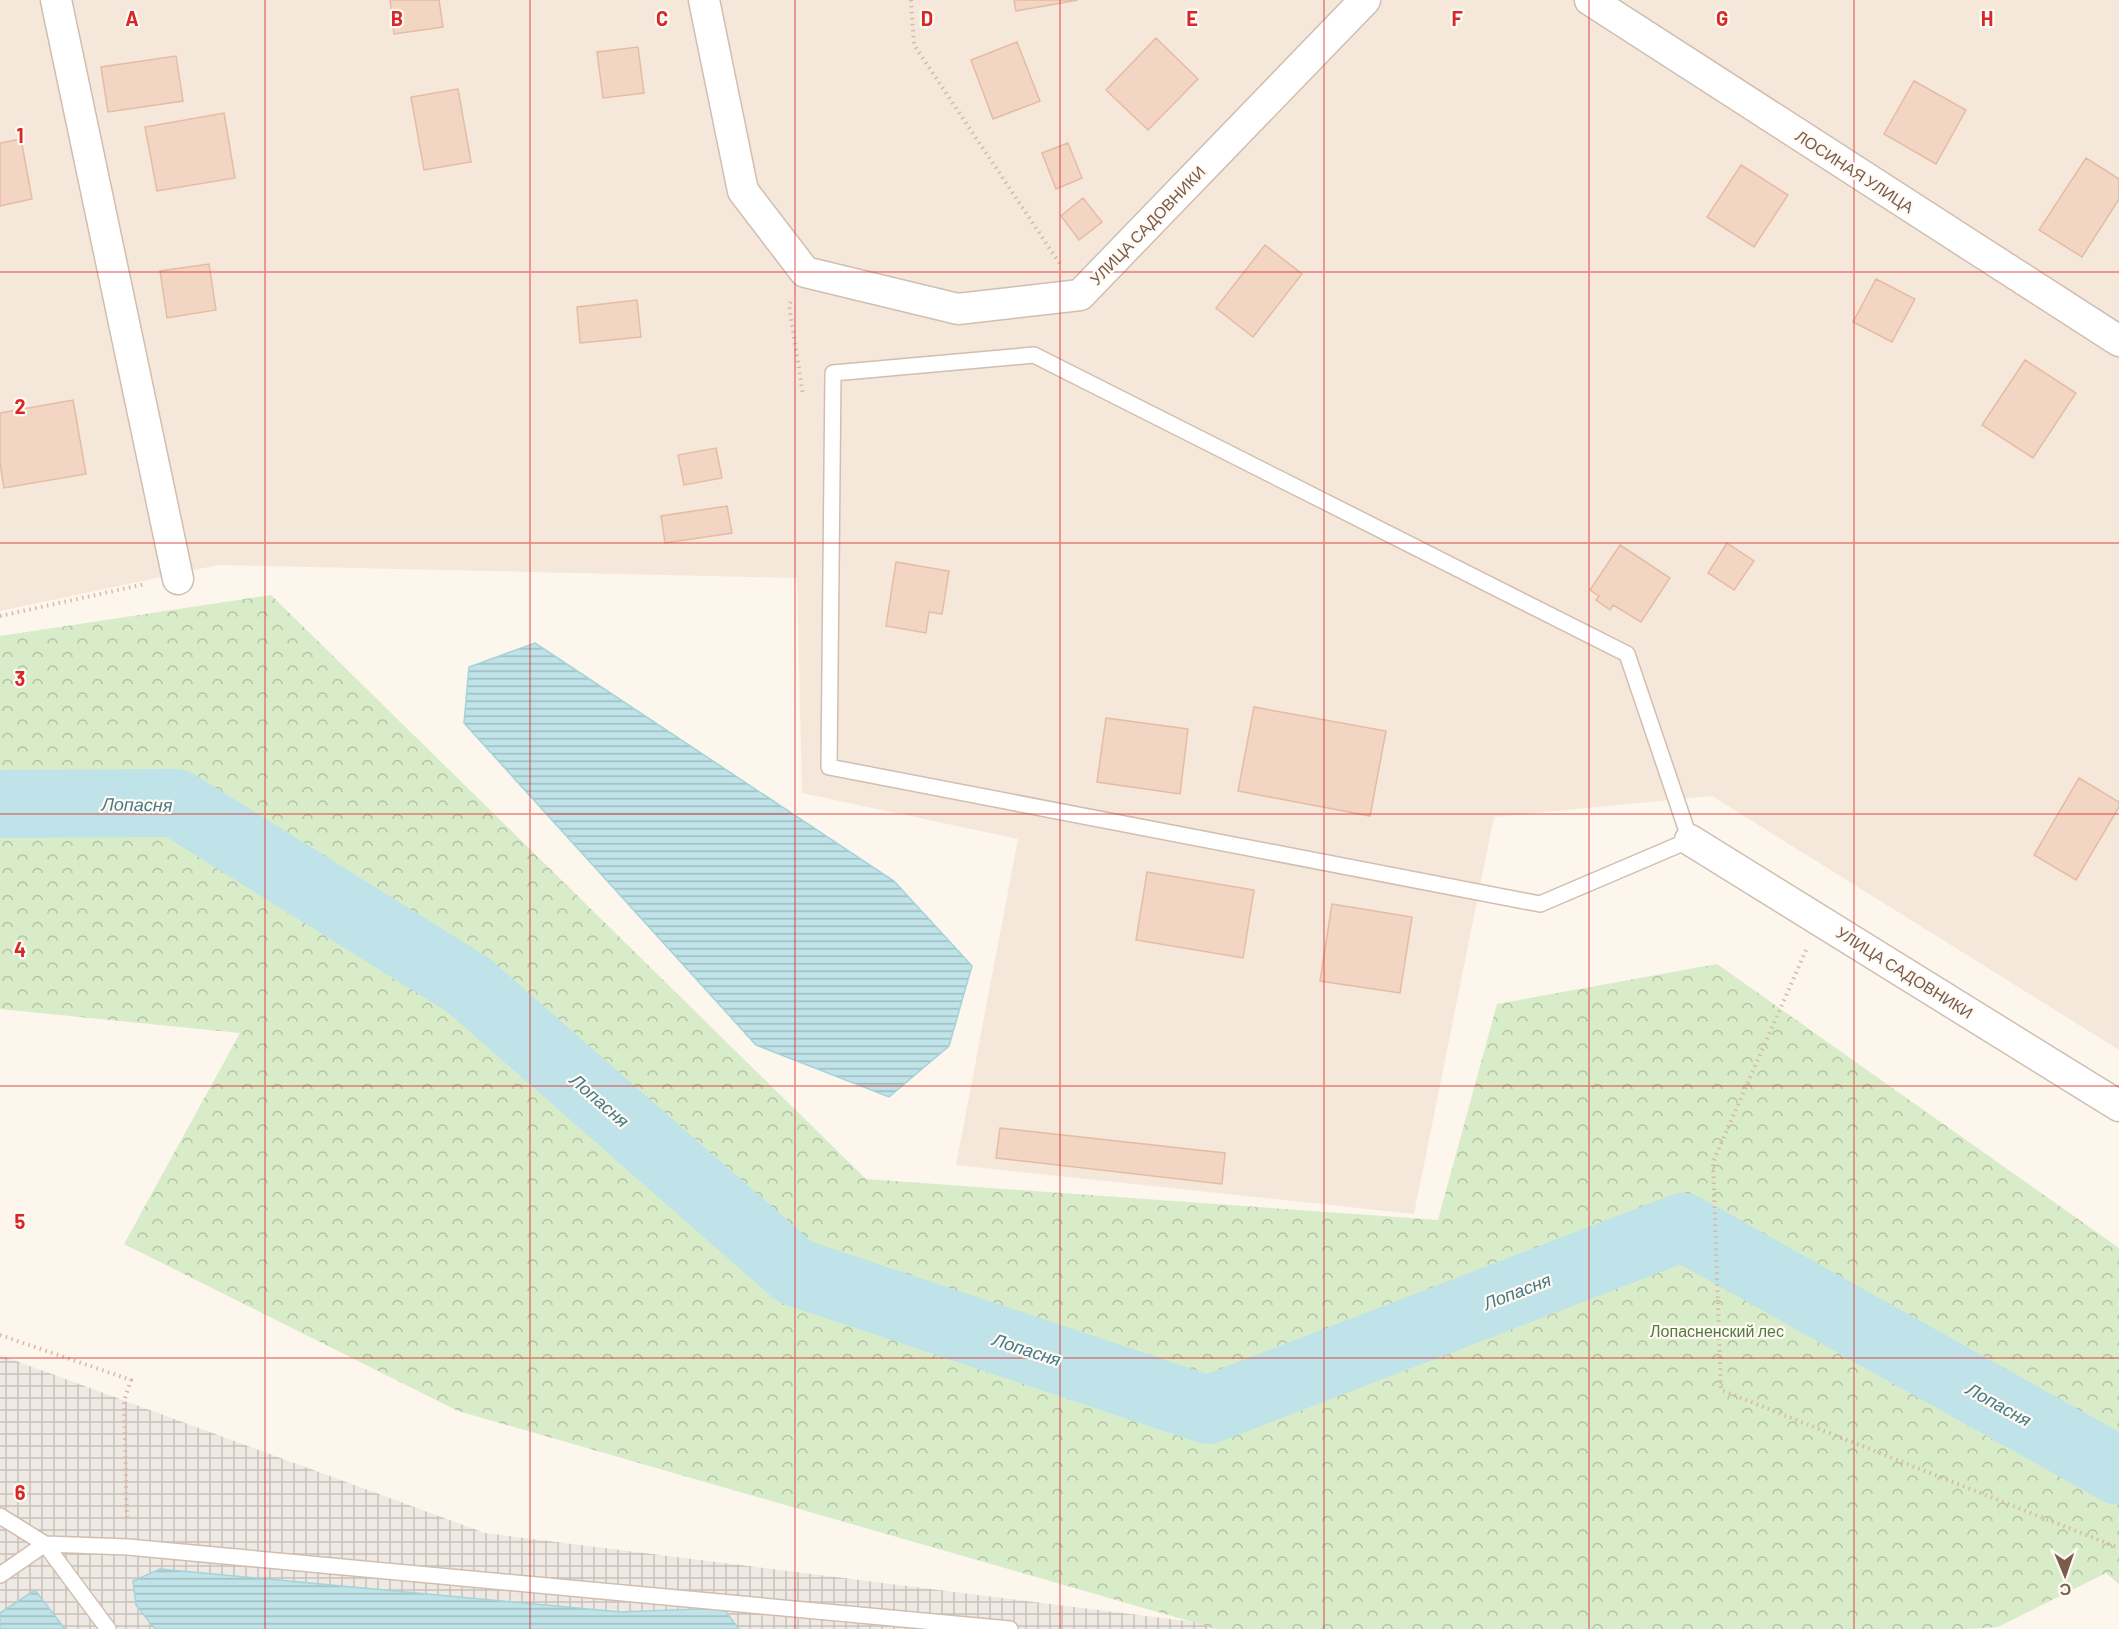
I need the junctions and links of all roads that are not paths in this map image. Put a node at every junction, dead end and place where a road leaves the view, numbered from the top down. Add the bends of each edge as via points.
1 (56, 0) edge
2 (704, 0) edge
3 (1365, 0) edge
4 (1590, 0) edge
5 (2119, 341) edge
6 (178, 579) dead end
7 (1690, 840) junction
8 (2119, 1106) edge
9 (0, 1516) edge
10 (45, 1545) junction
11 (0, 1575) edge
12 (108, 1629) edge
13 (1010, 1629) edge

1 - 6 street
2 - 3 street, УЛИЦА САДОВНИКИ via 743,191 805,272 958,309 1080,295
4 - 5 street, ЛОСИНАЯ УЛИЦА
7 - 7 lane via 1540,904 828,767 833,373 1034,355 1627,654
7 - 8 street, УЛИЦА САДОВНИКИ
9 - 10 lane
10 - 11 lane
10 - 12 lane
10 - 13 lane via 128,1547

